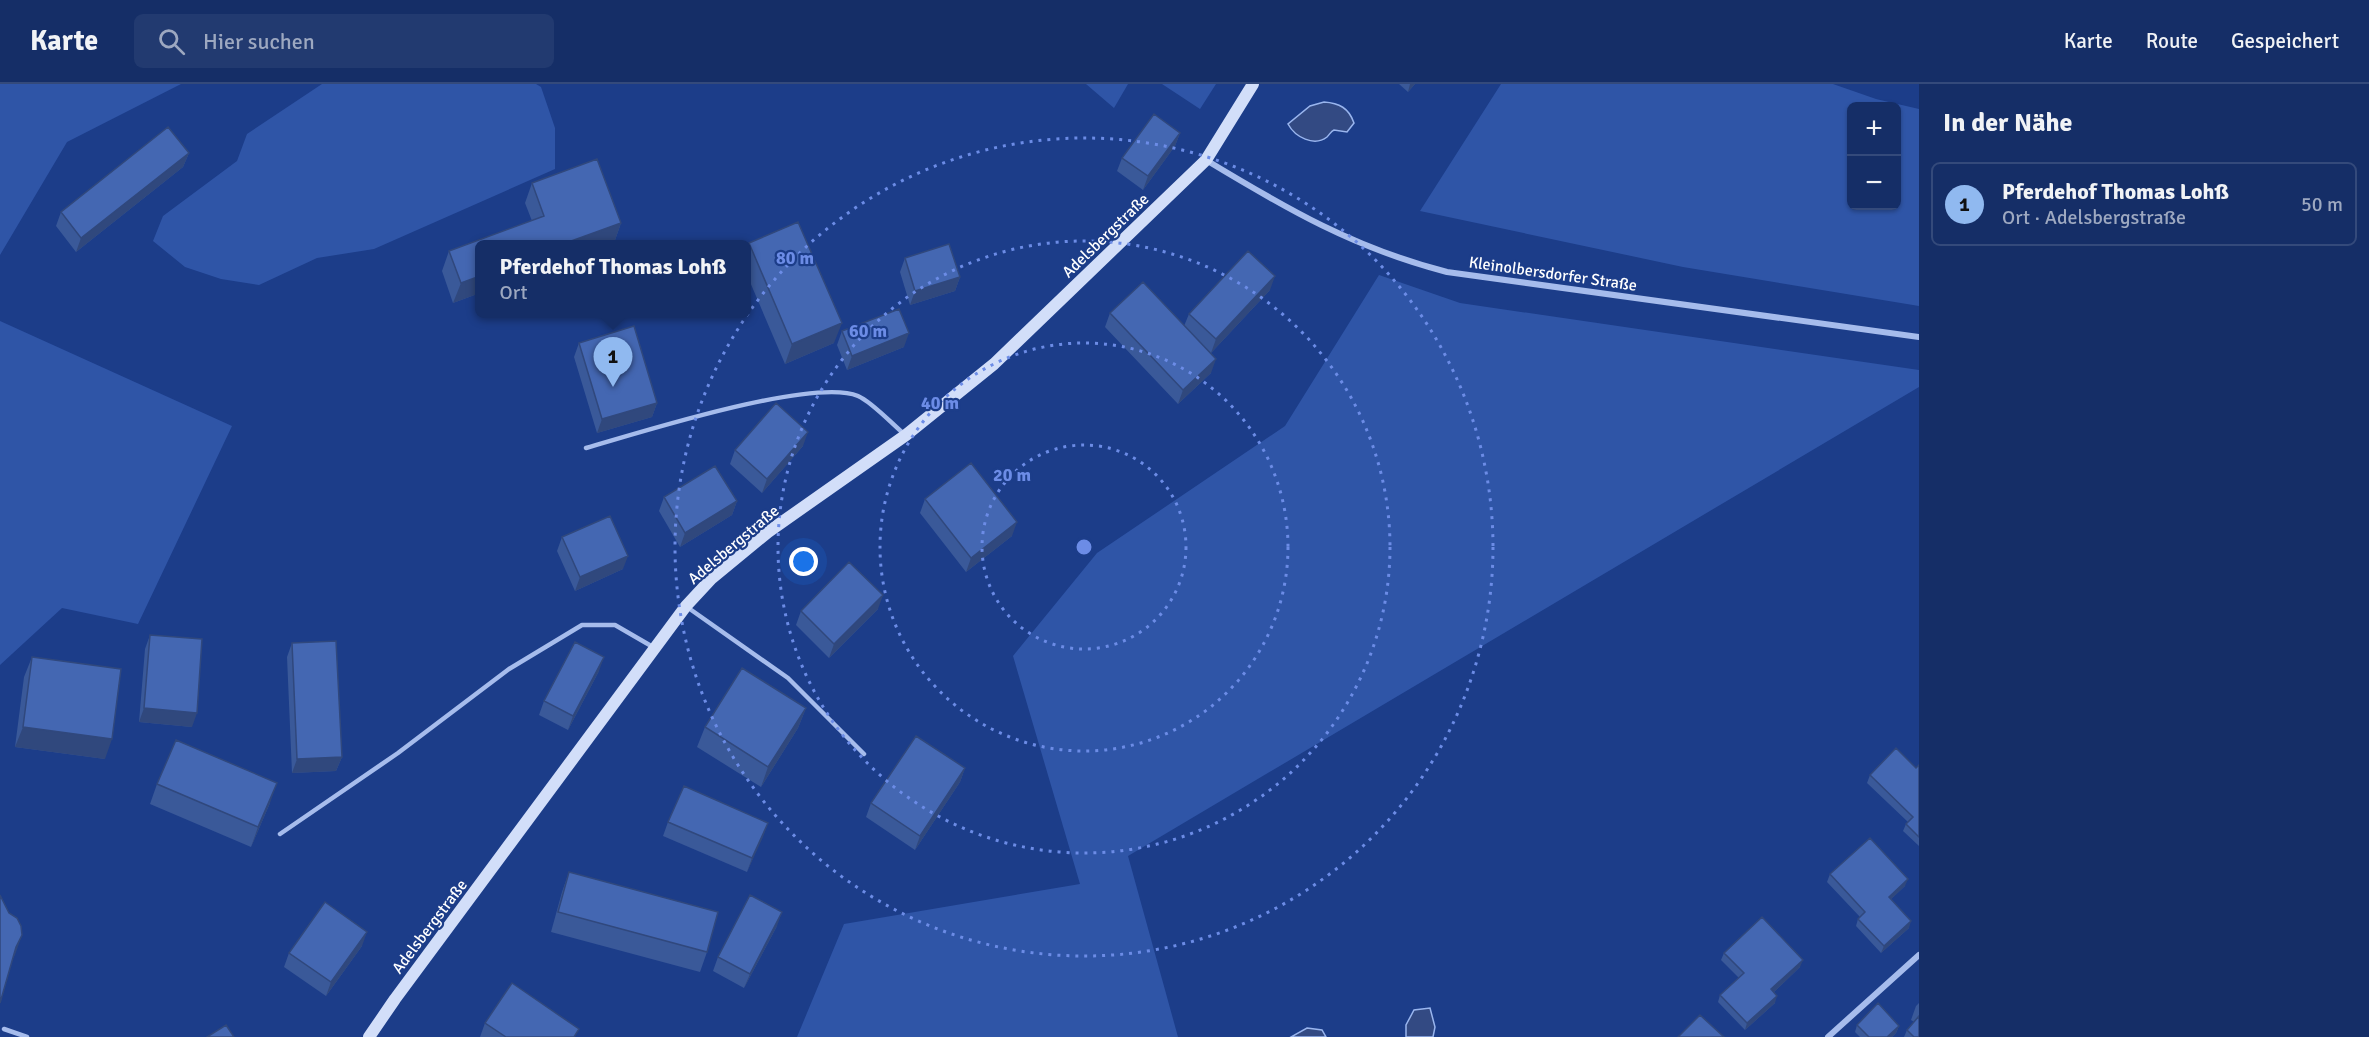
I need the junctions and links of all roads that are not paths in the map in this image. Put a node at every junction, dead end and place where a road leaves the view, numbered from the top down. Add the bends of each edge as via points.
1 (1253, 84) edge
2 (1206, 160) junction
3 (1919, 337) edge
4 (906, 435) junction
5 (586, 448) dead end
6 (686, 606) junction
7 (655, 648) junction
8 (864, 754) dead end
9 (280, 834) dead end
10 (1919, 955) edge
11 (4, 1029) dead end
12 (27, 1037) edge
13 (369, 1037) edge
14 (1828, 1037) edge

1 - 2 street, Adelsbergstraße
2 - 3 street, Kleinolbersdorfer Straße via 1345,238 1447,272
2 - 4 street, Adelsbergstraße via 994,364
4 - 5 lane via 859,396 839,391 771,398
4 - 6 street, Adelsbergstraße via 768,532 712,578
6 - 7 street, Adelsbergstraße
6 - 8 lane via 788,678
7 - 9 lane via 615,625 582,625 509,669 398,753
7 - 13 street, Adelsbergstraße
10 - 14 street
11 - 12 lane

